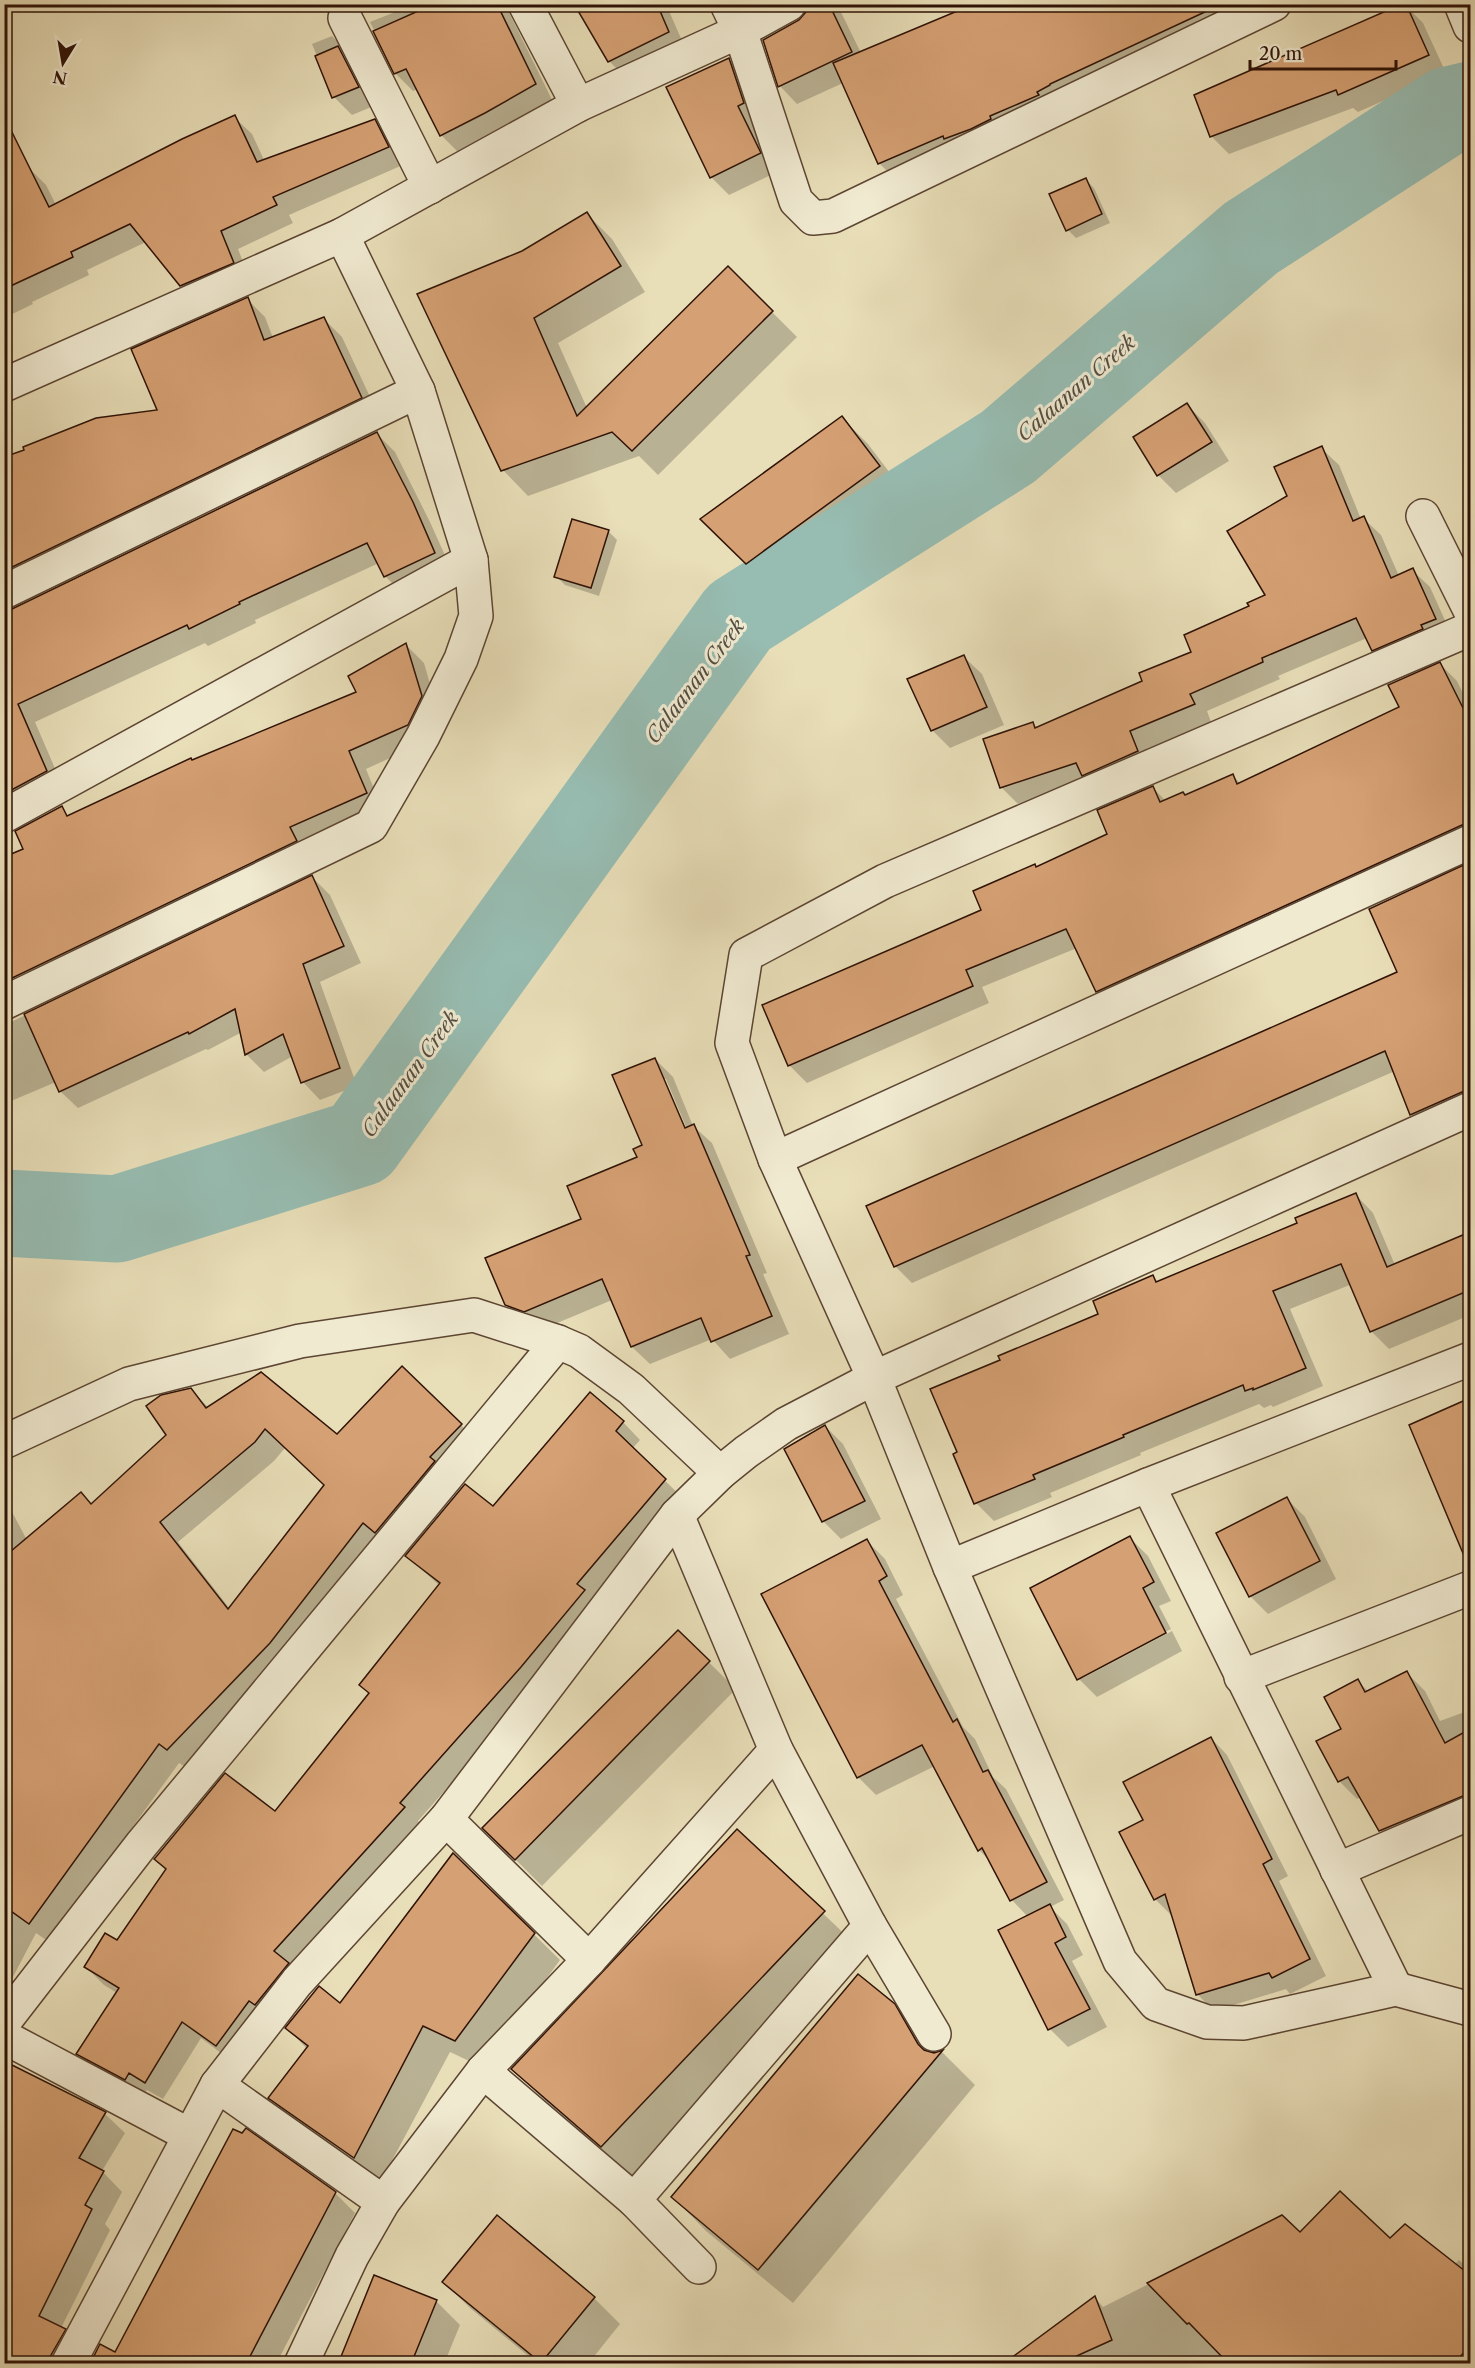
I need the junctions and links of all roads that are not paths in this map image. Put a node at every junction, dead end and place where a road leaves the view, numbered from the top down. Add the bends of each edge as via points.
1 (525, 4) edge
2 (789, 4) edge
3 (1274, 4) edge
4 (1461, 4) edge
5 (345, 18) dead end
6 (734, 18) edge
7 (1470, 26) edge
8 (578, 105) junction
9 (430, 188) junction
10 (342, 235) junction
11 (4, 385) edge
12 (418, 391) junction
13 (1423, 516) dead end
14 (471, 560) junction
15 (4, 592) edge
16 (1470, 610) edge
17 (1470, 629) edge
18 (4, 816) edge
19 (1470, 842) edge
20 (4, 1003) edge
21 (1470, 1109) edge
22 (775, 1159) junction
23 (558, 1342) junction
24 (1470, 1359) edge
25 (874, 1378) junction
26 (4, 1442) edge
27 (720, 1473) junction
28 (1148, 1485) junction
29 (678, 1515) junction
30 (950, 1567) junction
31 (1470, 1588) edge
32 (1241, 1677) junction
33 (776, 1750) junction
34 (1470, 1812) edge
35 (446, 1819) junction
36 (1336, 1869) junction
37 (870, 1926) junction
38 (589, 1960) junction
39 (1396, 1989) junction
40 (1470, 2009) edge
41 (4, 2022) edge
42 (934, 2034) dead end
43 (4, 2037) edge
44 (483, 2071) junction
45 (217, 2085) junction
46 (189, 2135) junction
47 (634, 2200) junction
48 (383, 2202) junction
49 (699, 2267) dead end
50 (68, 2364) edge
51 (301, 2364) edge

1 - 8 street
2 - 6 street
3 - 6 street via 833,216 813,218 796,201
4 - 7 street
5 - 9 street
6 - 8 street
8 - 9 street
9 - 10 street
10 - 11 street
10 - 12 street
12 - 14 street
12 - 15 street
13 - 16 street
14 - 18 street
14 - 20 street via 476,616 461,659 423,736 371,826
17 - 22 street via 885,881 746,955 732,1043
19 - 22 street
21 - 25 street
22 - 25 street
23 - 26 street via 474,1315 300,1341 129,1384
23 - 27 street via 579,1351 631,1389
23 - 41 street via 141,1845
24 - 28 street
25 - 27 street via 786,1425
25 - 30 street
27 - 29 street
28 - 30 street
28 - 32 street
29 - 33 street
29 - 35 street
30 - 39 street via 1120,1961 1156,2004 1207,2022 1244,2023
31 - 32 street
32 - 36 street
33 - 37 street
33 - 38 street
34 - 36 street
35 - 38 street
35 - 45 street via 297,1982
36 - 39 street
37 - 42 street
37 - 47 street
38 - 44 street
39 - 40 street
43 - 46 street
44 - 47 street
44 - 48 street
45 - 46 street
45 - 48 street
46 - 50 street
47 - 49 street
48 - 51 street via 352,2256

